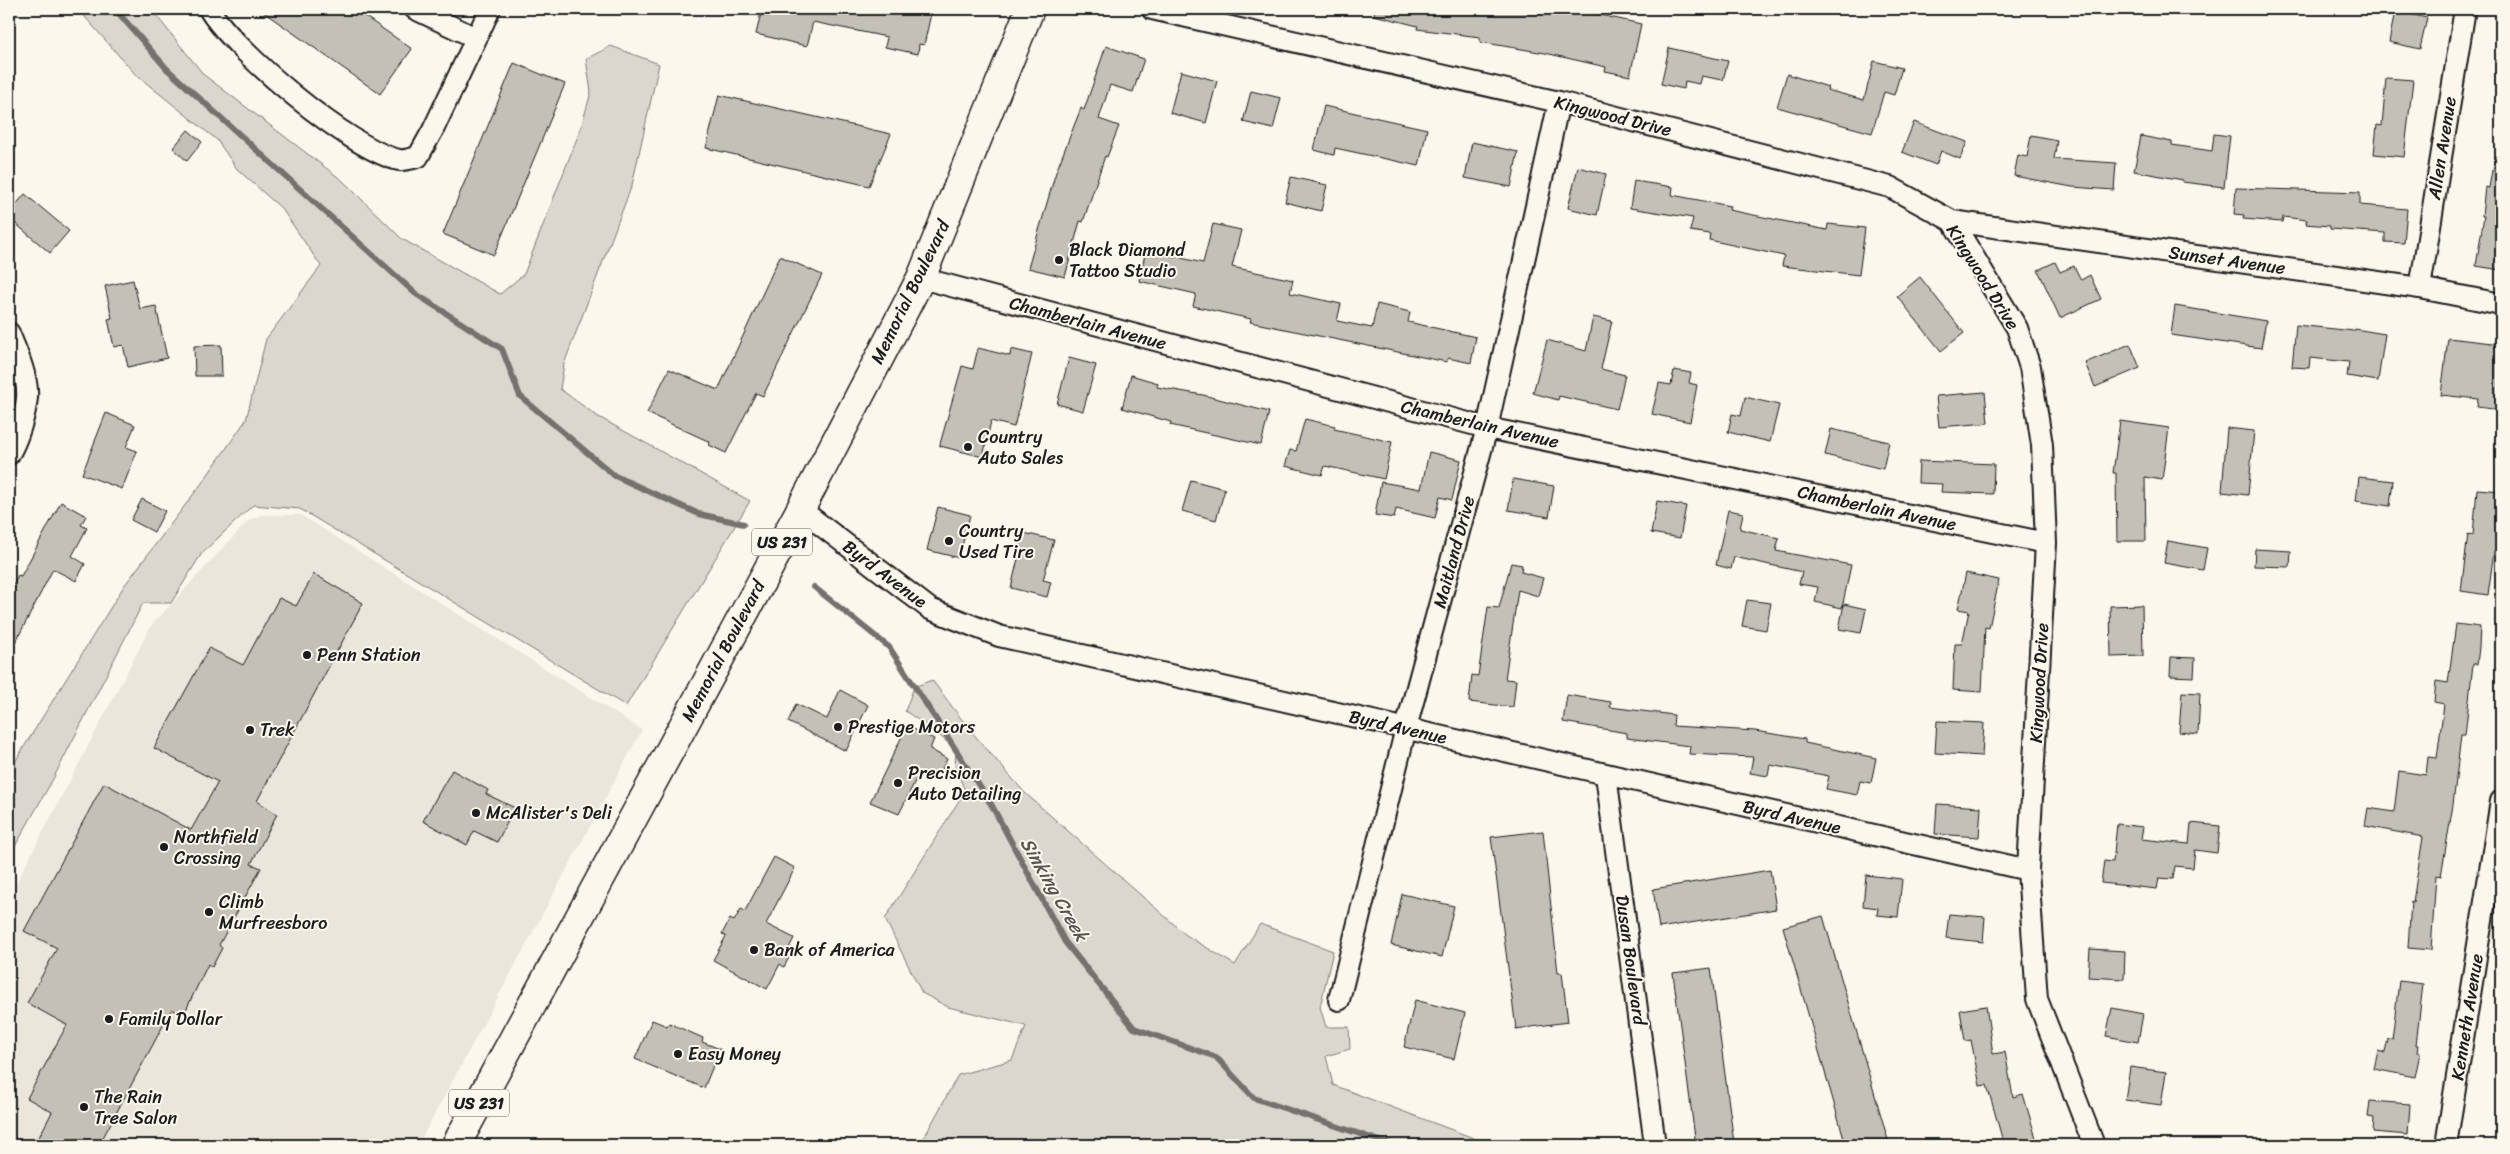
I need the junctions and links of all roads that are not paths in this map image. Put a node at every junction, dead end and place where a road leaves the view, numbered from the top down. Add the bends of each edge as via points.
1 (209, 9) edge
2 (416, 9) edge
3 (490, 9) edge
4 (1030, 9) edge
5 (1152, 9) edge
6 (2465, 9) edge
7 (476, 38) junction
8 (1559, 102) junction
9 (1952, 221) junction
10 (921, 278) junction
11 (2420, 288) junction
12 (2501, 304) edge
13 (9, 333) edge
14 (1487, 428) junction
15 (9, 454) edge
16 (800, 509) junction
17 (2046, 543) junction
18 (1406, 728) junction
19 (1606, 775) junction
20 (2501, 801) edge
21 (2028, 870) junction
22 (1339, 1000) dead end
23 (456, 1145) edge
24 (1656, 1145) edge
25 (2094, 1145) edge
26 (2446, 1145) edge

1 - 7 street via 219,25 248,56 305,104 363,145 401,160 418,157
2 - 7 street
3 - 7 street
4 - 10 main road, Memorial Boulevard / US 231
5 - 8 street, Kingwood Drive
6 - 11 street, Allen Avenue
8 - 9 street, Kingwood Drive via 1890,187
8 - 14 street, Maitland Drive
9 - 11 street, Sunset Avenue
9 - 17 street, Kingwood Drive via 2017,328 2030,367 2042,445
10 - 14 street, Chamberlain Avenue
10 - 16 main road, Memorial Boulevard / US 231
11 - 12 street, Sunset Avenue
13 - 15 street via 19,356 27,396
14 - 17 street, Chamberlain Avenue
14 - 18 street, Maitland Drive
16 - 18 street, Byrd Avenue via 930,609 999,636
16 - 23 main road, Memorial Boulevard / US 231
17 - 21 street, Kingwood Drive
18 - 19 street, Byrd Avenue
18 - 22 street, Maitland Drive
19 - 21 street, Byrd Avenue
19 - 24 street, Dusan Boulevard
20 - 26 street, Kenneth Avenue
21 - 25 street, Kingwood Drive via 2037,999

